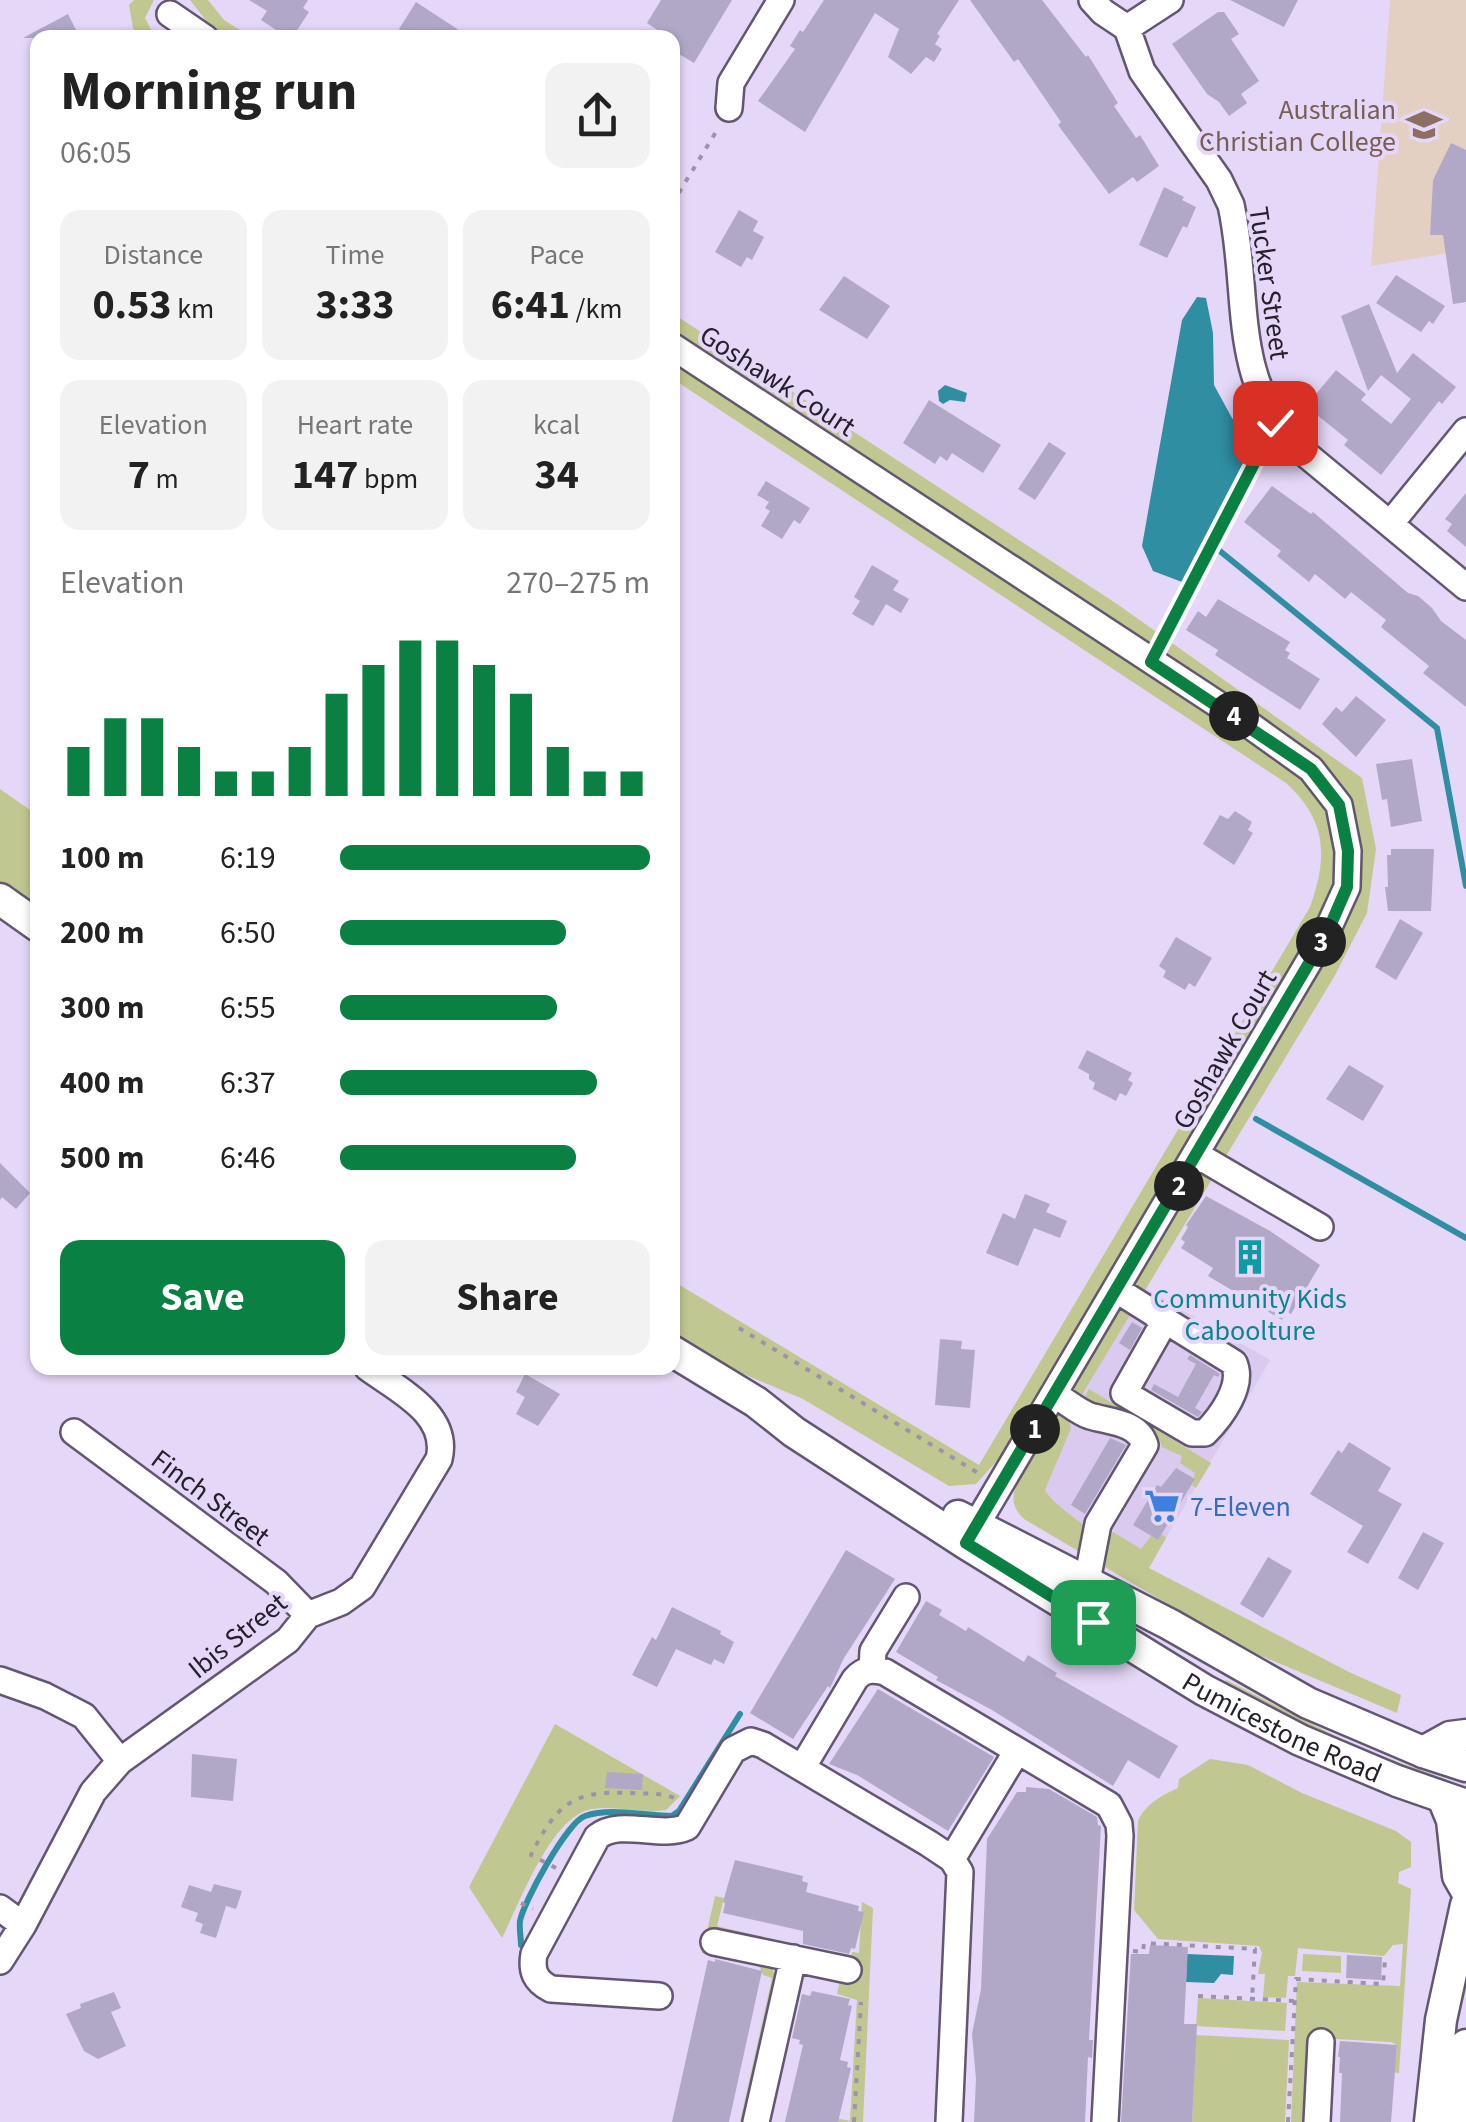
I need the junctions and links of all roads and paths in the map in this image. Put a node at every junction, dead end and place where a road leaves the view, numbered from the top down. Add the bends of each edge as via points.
1 (781, 0) edge
2 (1092, 0) edge
3 (1170, 0) edge
4 (170, 14) dead end
5 (1127, 28) junction
6 (193, 30) edge
7 (729, 108) joint
8 (680, 191) edge
9 (680, 351) edge
10 (1275, 423) junction
11 (1466, 431) edge
12 (1390, 524) junction
13 (1466, 587) edge
14 (1151, 662) junction
15 (0, 899) edge
16 (30, 920) edge
17 (1197, 1155) junction
18 (1320, 1227) dead end
19 (1117, 1290) junction
20 (1155, 1314) junction
21 (739, 1328) dead end
22 (680, 1356) edge
23 (377, 1375) edge
24 (1055, 1395) junction
25 (74, 1432) dead end
26 (986, 1478) dead end
27 (971, 1535) junction
28 (1087, 1581) junction
29 (906, 1597) dead end
30 (308, 1615) junction
31 (872, 1669) junction
32 (0, 1680) edge
33 (1466, 1736) edge
34 (1017, 1751) junction
35 (1423, 1752) junction
36 (120, 1761) junction
37 (1466, 1766) edge
38 (802, 1768) junction
39 (678, 1800) dead end
40 (1454, 1801) edge
41 (952, 1859) junction
42 (555, 1867) dead end
43 (1466, 1890) edge
44 (521, 1903) dead end
45 (1466, 1904) edge
46 (0, 1908) edge
47 (534, 1910) dead end
48 (24, 1925) junction
49 (714, 1942) dead end
50 (1114, 1950) junction
51 (792, 1958) junction
52 (0, 1961) edge
53 (848, 1970) dead end
54 (659, 1996) dead end
55 (1198, 1996) dead end
56 (1252, 1999) junction
57 (1294, 2001) dead end
58 (860, 2002) dead end
59 (1321, 2042) dead end
60 (1466, 2045) edge
61 (1448, 2117) edge
62 (756, 2122) edge
63 (854, 2122) edge
64 (949, 2122) edge
65 (1105, 2122) edge
66 (1317, 2122) edge

1 - 7 street via 731,84
2 - 5 street
3 - 5 street
4 - 6 street
5 - 10 street, Tucker Street via 1142,71 1231,205 1253,378
7 - 8 path
9 - 14 street, Goshawk Court
10 - 12 street, Tucker Street
10 - 14 path
11 - 12 street
12 - 13 street, Tucker Street
14 - 17 street, Goshawk Court via 1311,769 1339,805 1348,851 1347,887 1328,931
15 - 16 main road
17 - 18 street
17 - 19 street, Goshawk Court
19 - 20 street
19 - 24 street, Goshawk Court
20 - 20 street via 1162,1329 1124,1393 1200,1435 1216,1422 1238,1380 1234,1363
21 - 26 path
22 - 27 main road, Pumicestone Road via 795,1418
23 - 30 street, Ibis Street via 430,1415 442,1449 362,1587
24 - 27 street, Goshawk Court
24 - 28 street via 1140,1434 1145,1445 1098,1524
25 - 30 street, Finch Street via 276,1582
27 - 28 main road, Pumicestone Road
27 - 40 main road, Pumicestone Road via 1247,1713
28 - 35 main road, Pumicestone Road via 1308,1703
29 - 31 street via 873,1651
30 - 36 street, Ibis Street via 288,1640
31 - 34 street
31 - 38 street via 855,1679
32 - 36 street via 84,1716
33 - 35 main road
34 - 41 street
34 - 50 street via 1115,1814 1120,1836
35 - 37 main road, Pumicestone Road
36 - 48 street, Ibis Street via 93,1792
38 - 41 street
38 - 54 street via 762,1745 740,1744 687,1827 604,1832 590,1846 534,1954 533,1972 551,1989
39 - 42 path via 604,1792 559,1808 531,1855
40 - 43 main road via 1458,1876
41 - 64 street via 962,1889
44 - 47 path
45 - 61 main road via 1440,2020
46 - 48 street
48 - 52 street, Ibis Street
49 - 51 street
50 - 56 path via 1144,1952 1144,1943 1255,1949
50 - 65 street
51 - 53 street
51 - 62 street
55 - 56 path
56 - 57 path
58 - 63 path
59 - 66 street
60 - 61 main road

